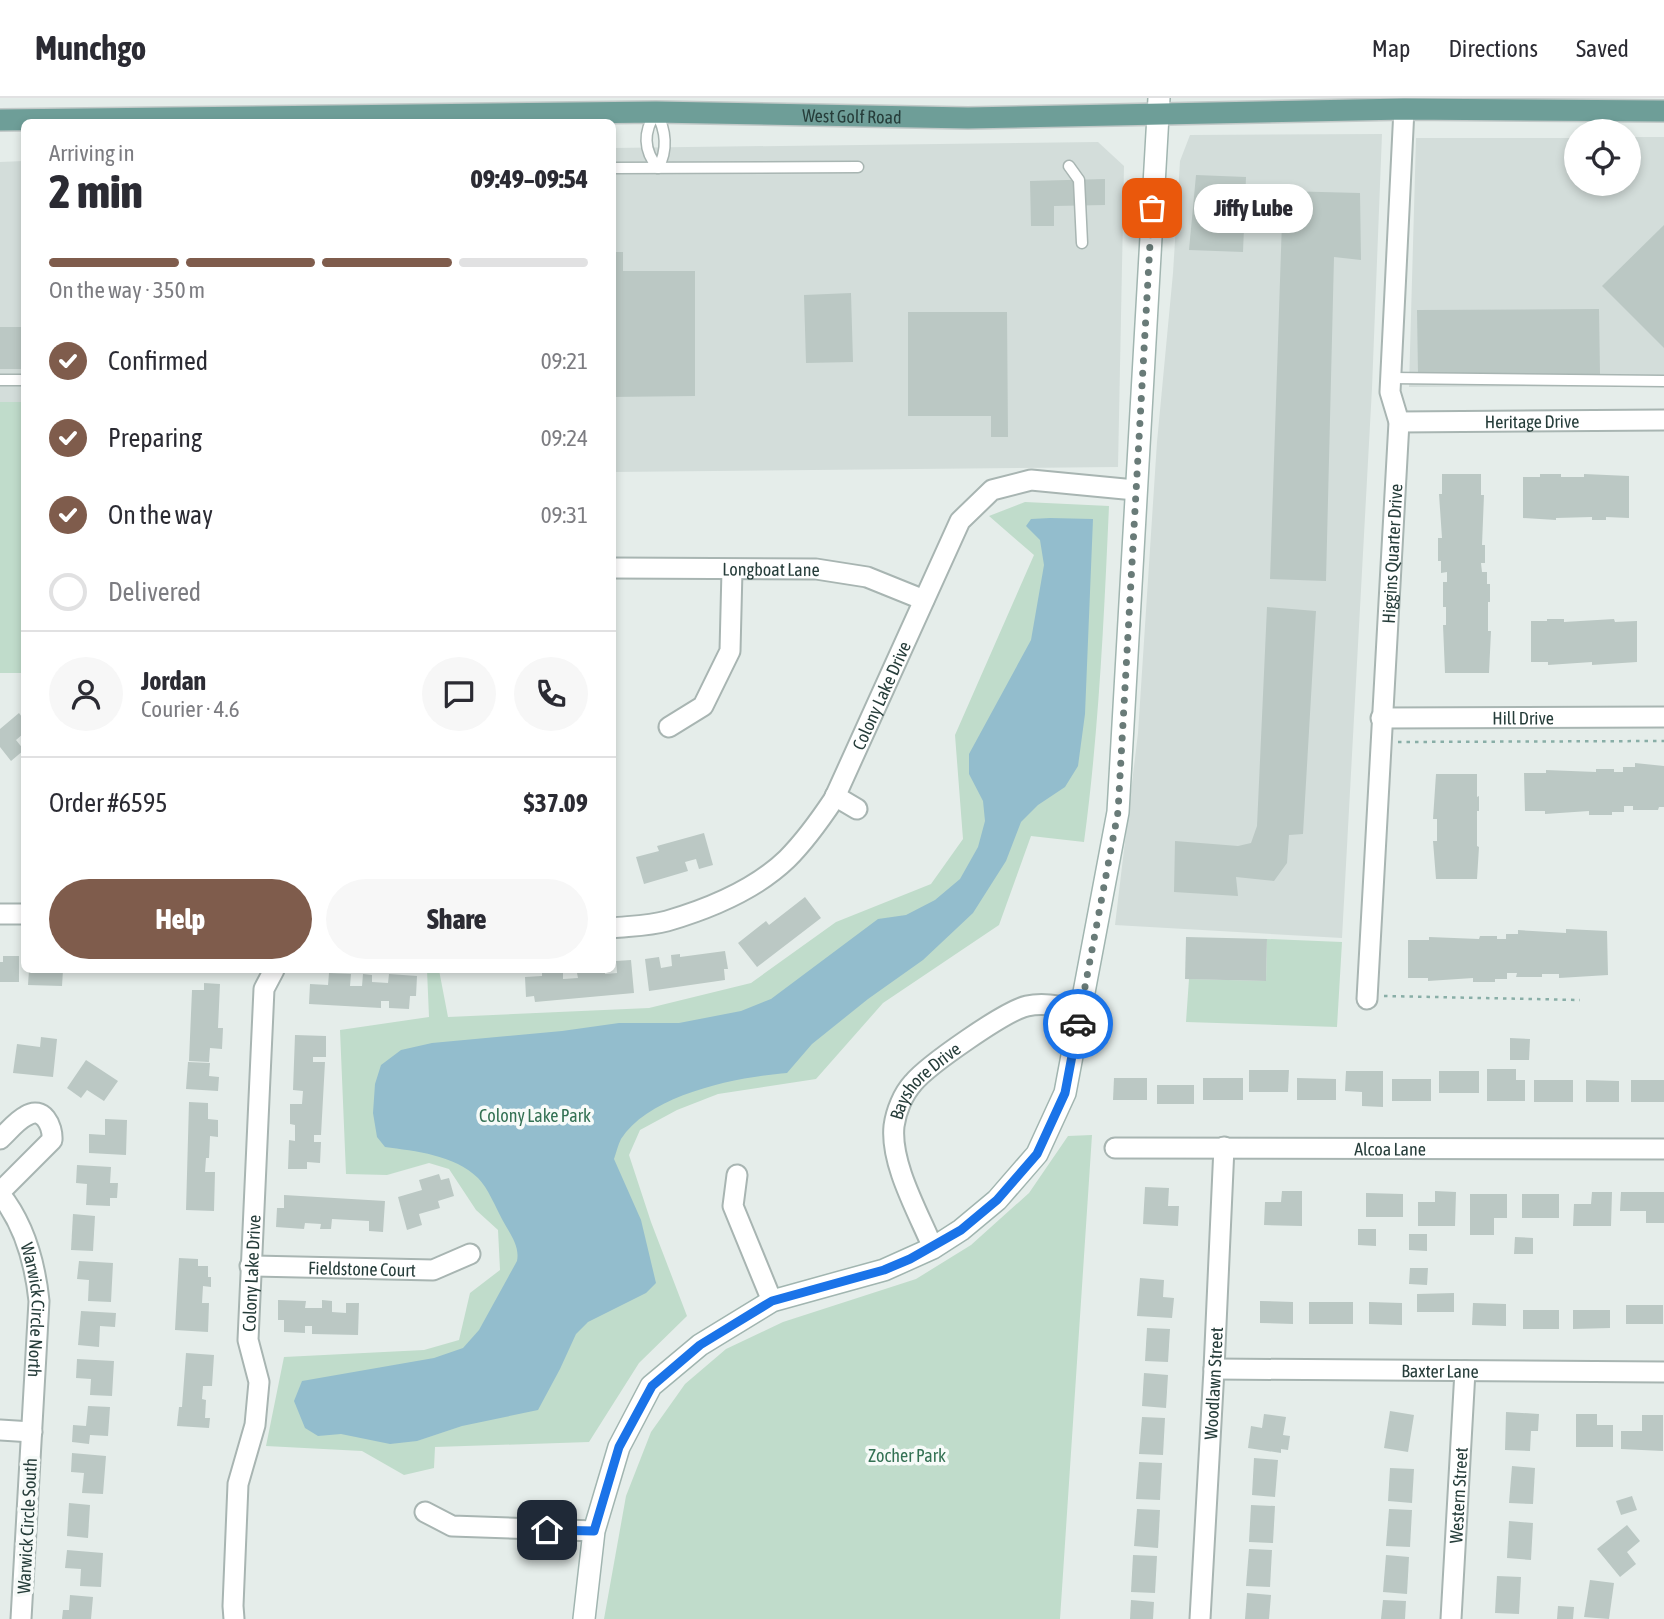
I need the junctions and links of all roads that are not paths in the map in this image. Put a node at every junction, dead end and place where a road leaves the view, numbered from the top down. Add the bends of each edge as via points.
1 (1159, 106) edge
2 (1404, 109) junction
3 (1664, 110) edge
4 (656, 112) junction
5 (234, 119) edge
6 (0, 120) edge
7 (21, 120) edge
8 (1069, 166) dead end
9 (858, 167) dead end
10 (616, 168) edge
11 (658, 168) junction
12 (1082, 243) dead end
13 (1391, 377) junction
14 (0, 380) edge
15 (21, 380) edge
16 (1664, 381) edge
17 (1664, 420) edge
18 (1399, 422) junction
19 (1135, 490) junction
20 (616, 568) edge
21 (732, 570) junction
22 (925, 600) junction
23 (1664, 717) edge
24 (1381, 718) junction
25 (669, 727) dead end
26 (835, 796) junction
27 (857, 809) dead end
28 (0, 914) edge
29 (21, 914) edge
30 (616, 928) edge
31 (272, 973) edge
32 (1367, 997) road end
33 (1080, 1010) junction
34 (0, 1139) edge
35 (1224, 1147) junction
36 (1115, 1148) dead end
37 (1664, 1149) edge
38 (737, 1175) dead end
39 (0, 1193) edge
40 (933, 1248) junction
41 (470, 1254) dead end
42 (250, 1266) junction
43 (772, 1301) junction
44 (1214, 1369) junction
45 (1465, 1371) junction
46 (1664, 1372) edge
47 (0, 1430) edge
48 (32, 1432) junction
49 (425, 1512) dead end
50 (594, 1531) junction
51 (21, 1619) edge
52 (234, 1619) edge
53 (584, 1619) edge
54 (1200, 1619) edge
55 (1451, 1619) edge

1 - 2 main road, West Golf Road
1 - 4 main road, West Golf Road via 968,118
1 - 19 street
2 - 3 main road, West Golf Road
2 - 13 street, Higgins Quarter Drive
4 - 5 main road, West Golf Road
4 - 11 lane via 664,141
4 - 11 lane via 647,125 646,143
6 - 7 main road, West Golf Road
8 - 12 lane via 1079,180
9 - 11 lane
10 - 11 lane
13 - 16 lane
13 - 18 street, Higgins Quarter Drive
14 - 15 lane
17 - 18 street, Heritage Drive
18 - 24 street, Higgins Quarter Drive
19 - 22 street, Colony Lake Drive via 1031,480 992,490 960,521
19 - 33 street via 1118,812
20 - 21 street, Longboat Lane
21 - 22 street, Longboat Lane via 816,569 867,577
21 - 25 street via 730,651 703,706
22 - 26 street, Colony Lake Drive
23 - 24 street, Hill Drive
24 - 32 street, Higgins Quarter Drive
26 - 27 street
26 - 30 street, Colony Lake Drive via 786,860 750,886 665,922
28 - 29 street
31 - 42 street, Colony Lake Drive via 264,989
33 - 40 street via 1065,1093 1037,1154 997,1200
33 - 40 street, Bayshore Drive via 1039,1004 1014,1010 926,1070 906,1091 894,1127 896,1152
34 - 39 street via 32,1113 52,1126 52,1140
35 - 36 street, Alcoa Lane
35 - 37 street, Alcoa Lane
35 - 44 street, Woodlawn Street
38 - 43 street via 733,1206
39 - 48 street, Warwick Circle North via 22,1231 37,1278
40 - 43 street via 884,1270
41 - 42 street, Fieldstone Court via 433,1270
42 - 52 street, Colony Lake Drive via 248,1340 259,1382 255,1425 238,1485
43 - 50 street via 700,1345 652,1386 619,1447
44 - 45 street, Baxter Lane
44 - 54 street, Woodlawn Street
45 - 46 street, Baxter Lane
45 - 55 street, Western Street
47 - 48 street
48 - 51 street, Warwick Circle South
49 - 50 street via 452,1526
50 - 53 street

